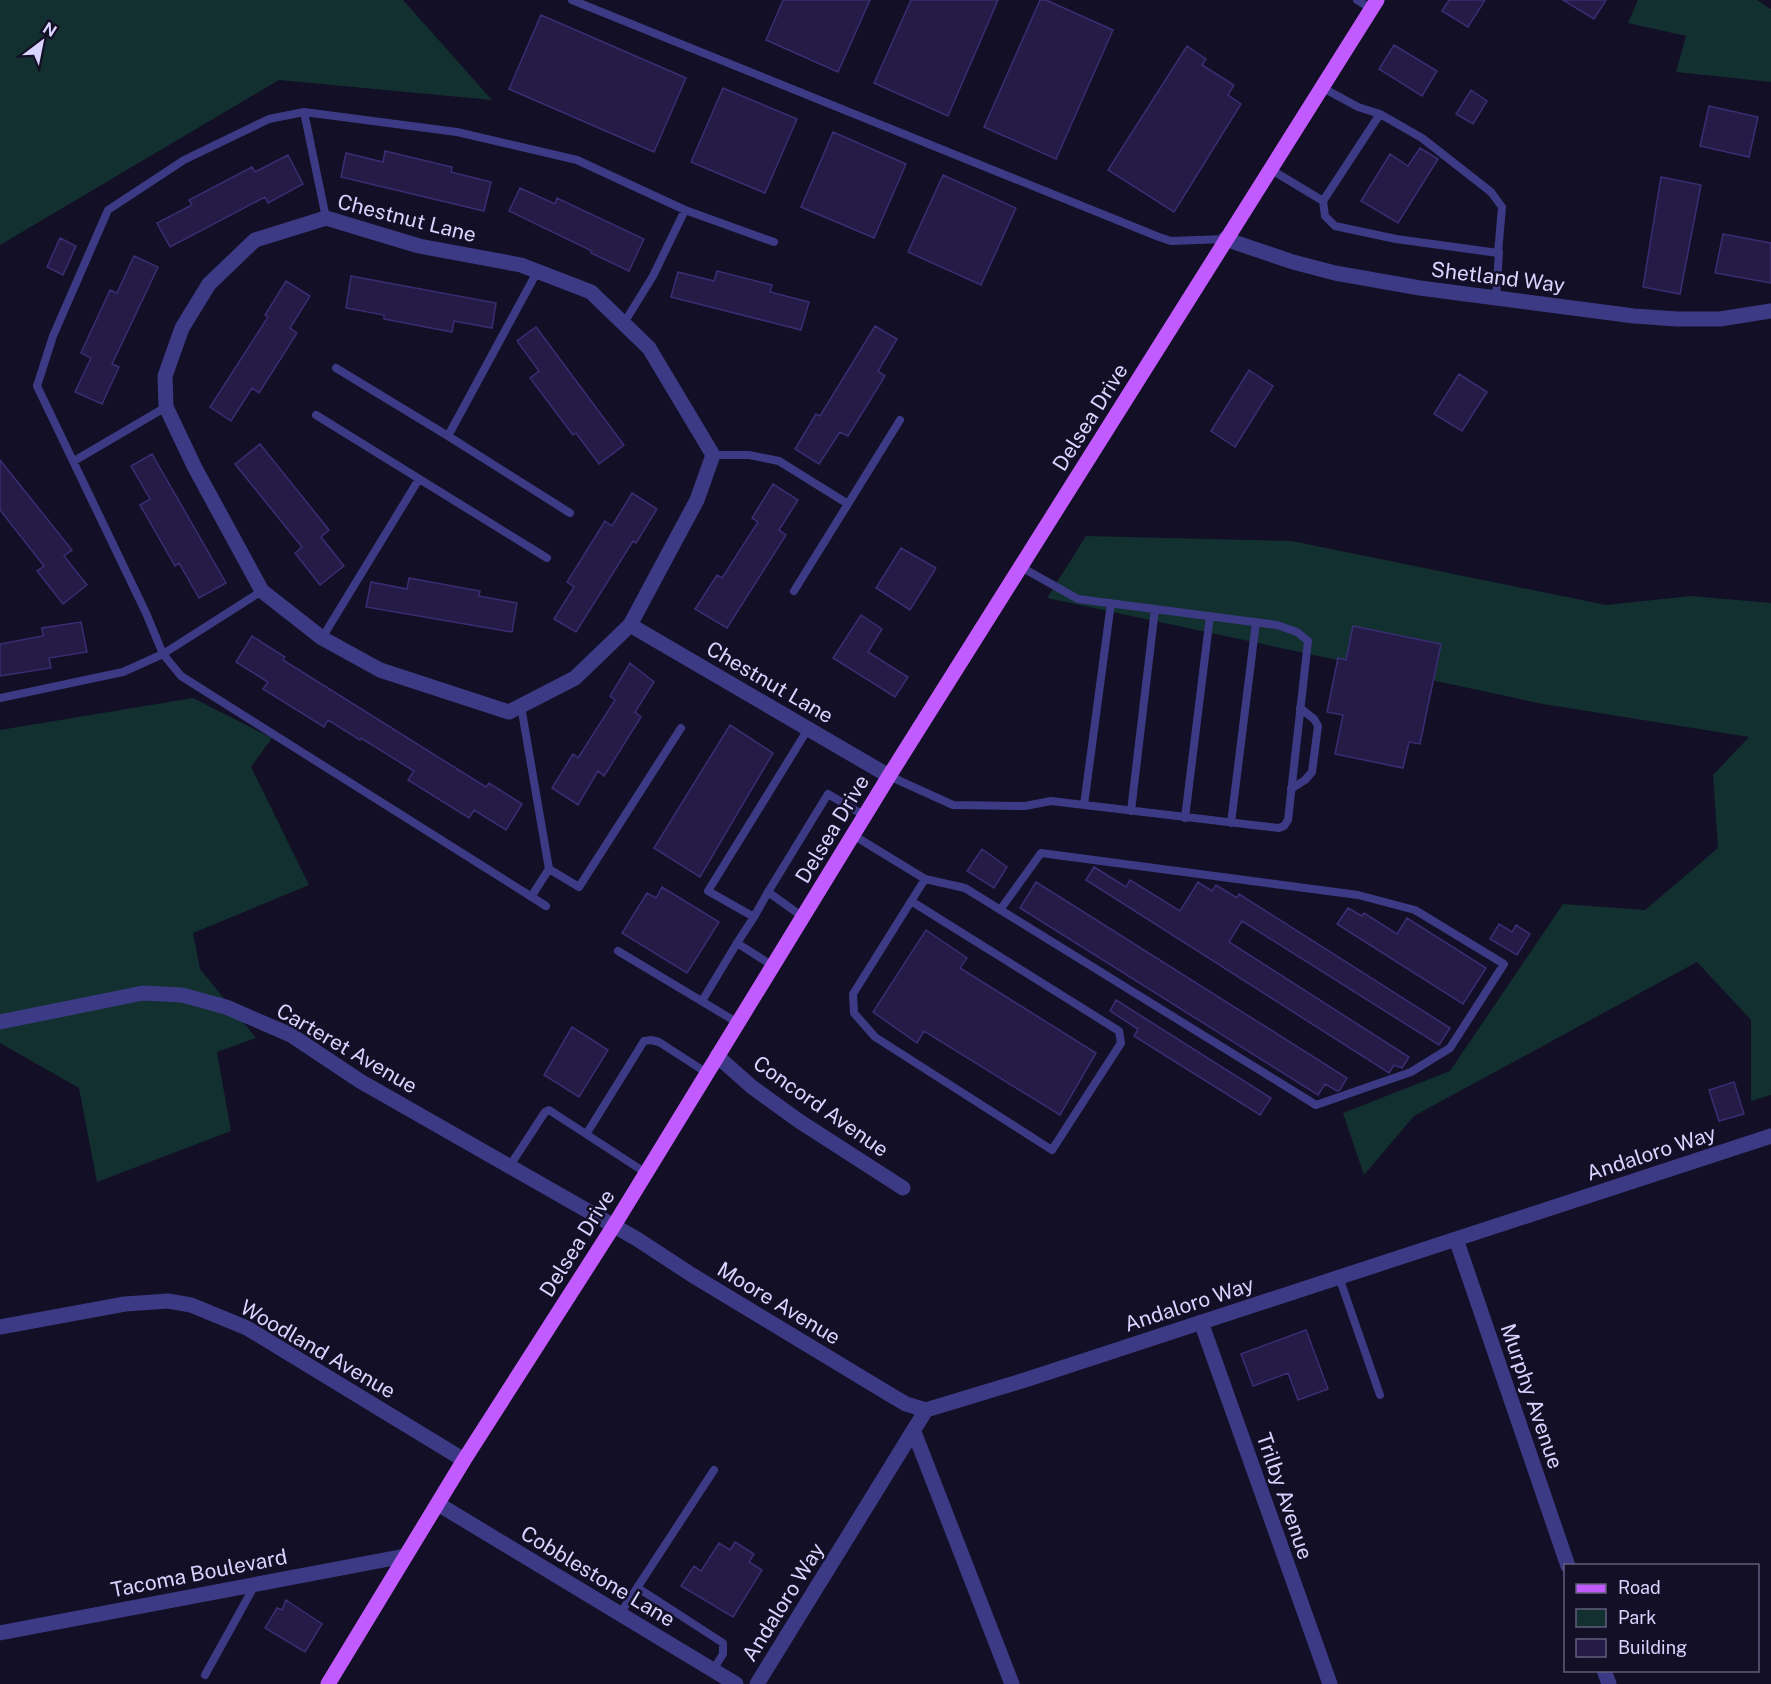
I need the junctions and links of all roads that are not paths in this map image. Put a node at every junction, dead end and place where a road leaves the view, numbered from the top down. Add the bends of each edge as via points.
1 (572, 0) edge
2 (1357, 0) edge
3 (1375, 5) edge
4 (1323, 88) junction
5 (304, 112) junction
6 (1380, 114) junction
7 (1270, 169) junction
8 (1323, 201) junction
9 (685, 210) junction
10 (326, 218) junction
11 (1225, 239) junction
12 (774, 242) dead end
13 (1499, 252) junction
14 (537, 272) junction
15 (1496, 298) junction
16 (1771, 311) edge
17 (624, 323) junction
18 (336, 368) dead end
19 (166, 407) junction
20 (316, 415) dead end
21 (900, 420) dead end
22 (448, 436) junction
23 (713, 455) junction
24 (74, 461) junction
25 (419, 479) junction
26 (848, 504) junction
27 (570, 513) dead end
28 (547, 558) dead end
29 (1022, 567) junction
30 (262, 591) junction
31 (794, 591) dead end
32 (1111, 603) junction
33 (1155, 609) junction
34 (1210, 616) junction
35 (1256, 622) junction
36 (630, 625) junction
37 (322, 638) junction
38 (162, 654) junction
39 (0, 698) edge
40 (521, 706) junction
41 (1300, 708) junction
42 (681, 728) dead end
43 (808, 729) junction
44 (889, 776) junction
45 (1291, 789) junction
46 (1084, 805) junction
47 (1131, 811) junction
48 (865, 816) junction
49 (1185, 818) junction
50 (1231, 823) junction
51 (853, 835) junction
52 (549, 869) junction
53 (924, 879) junction
54 (768, 892) junction
55 (531, 897) junction
56 (911, 901) junction
57 (546, 906) dead end
58 (1000, 910) junction
59 (803, 917) junction
60 (753, 918) junction
61 (737, 943) junction
62 (618, 951) dead end
63 (773, 966) junction
64 (702, 1002) junction
65 (0, 1022) edge
66 (738, 1023) junction
67 (717, 1056) junction
68 (707, 1073) junction
69 (587, 1133) junction
70 (1771, 1136) edge
71 (509, 1167) junction
72 (646, 1173) junction
73 (903, 1188) dead end
74 (613, 1227) junction
75 (1456, 1239) junction
76 (1339, 1277) junction
77 (1202, 1322) junction
78 (0, 1327) edge
79 (1380, 1395) dead end
80 (926, 1410) junction
81 (914, 1432) junction
82 (464, 1461) junction
83 (714, 1470) dead end
84 (438, 1504) junction
85 (405, 1556) junction
86 (1567, 1564) edge
87 (256, 1583) junction
88 (638, 1588) junction
89 (620, 1614) junction
90 (0, 1633) edge
91 (713, 1670) junction
92 (205, 1675) dead end
93 (328, 1684) edge
94 (736, 1684) edge
95 (757, 1684) edge
96 (1012, 1684) edge
97 (1330, 1684) edge

1 - 11 lane via 1159,237 1171,241
2 - 3 lane
3 - 4 main road, Delsea Drive
4 - 6 lane
4 - 7 main road, Delsea Drive
5 - 9 lane via 457,132 578,160
5 - 10 lane
5 - 24 lane via 268,119 184,160 108,210 53,336 37,386
6 - 8 lane
6 - 13 lane via 1422,138 1491,192 1502,207
7 - 8 lane
7 - 11 main road, Delsea Drive
8 - 13 lane via 1325,216 1335,226 1396,239
9 - 12 lane
9 - 17 lane via 653,276
10 - 14 street, Chestnut Lane via 419,246
10 - 19 street, Chestnut Lane via 255,240 209,284 182,328 165,376
11 - 15 street, Shetland Way via 1335,273
11 - 29 main road, Delsea Drive
13 - 15 lane
14 - 17 street, Chestnut Lane via 591,292
14 - 22 lane
15 - 16 street, Shetland Way via 1698,320
17 - 23 street, Chestnut Lane via 649,348
18 - 22 lane
19 - 24 lane
19 - 30 street, Chestnut Lane
20 - 25 lane
21 - 26 lane
22 - 27 lane
23 - 26 lane via 779,460
23 - 36 street, Chestnut Lane via 697,501
24 - 38 lane
25 - 28 lane
25 - 37 lane
26 - 31 lane
29 - 32 lane via 1078,599
29 - 44 main road, Delsea Drive
30 - 37 street, Chestnut Lane
30 - 38 lane
32 - 33 lane
32 - 46 lane
33 - 34 lane
33 - 47 lane
34 - 35 lane
34 - 49 lane
35 - 41 lane via 1298,632 1308,641
35 - 50 lane
36 - 40 street, Chestnut Lane via 574,678
36 - 43 street, Chestnut Lane
37 - 40 street, Chestnut Lane via 380,669 509,712
38 - 39 lane via 123,672
38 - 55 lane via 181,676 209,695
40 - 52 lane
41 - 45 lane
41 - 45 lane via 1318,726 1312,772
42 - 52 lane via 579,887
43 - 44 street, Chestnut Lane
43 - 60 lane via 708,891
44 - 46 lane via 953,805 1026,806 1052,801
44 - 48 main road, Delsea Drive
45 - 50 lane via 1284,826
46 - 47 lane
47 - 49 lane
48 - 51 main road, Delsea Drive
48 - 54 lane via 828,794
49 - 50 lane
51 - 53 lane
51 - 59 main road, Delsea Drive
52 - 55 lane
53 - 56 lane
53 - 58 lane via 965,888
54 - 59 lane
54 - 60 lane
55 - 57 lane
56 - 56 lane via 853,994 854,1013 875,1037 1052,1150 1121,1043 1119,1031
58 - 58 lane via 1316,1105 1411,1072 1450,1048 1504,964 1415,910 1358,895 1041,853
59 - 63 main road, Delsea Drive
60 - 61 lane
61 - 63 lane
61 - 64 lane
62 - 64 lane
63 - 66 main road, Delsea Drive
64 - 66 lane
65 - 71 street, Carteret Avenue via 143,993 182,995 226,1007 291,1035 360,1081
66 - 67 main road, Delsea Drive
67 - 68 main road, Delsea Drive
67 - 73 street, Concord Avenue via 752,1088
68 - 69 lane via 659,1042 644,1041
68 - 72 main road, Delsea Drive
69 - 71 lane via 549,1110
69 - 72 lane
70 - 75 street, Andaloro Way
71 - 74 street, Carteret Avenue
72 - 74 main road, Delsea Drive
74 - 80 street, Moore Avenue via 888,1394
74 - 82 main road, Delsea Drive
75 - 76 street, Andaloro Way
75 - 86 street, Murphy Avenue
76 - 77 street, Andaloro Way
76 - 79 lane
77 - 80 street, Andaloro Way
77 - 97 street, Trilby Avenue
78 - 82 street, Woodland Avenue via 125,1304 168,1301 191,1305 247,1328
80 - 81 street, Andaloro Way
81 - 95 street, Andaloro Way
81 - 96 street
82 - 84 main road, Delsea Drive
83 - 88 lane
84 - 85 main road, Delsea Drive
84 - 89 street, Cobblestone Lane
85 - 87 street, Tacoma Boulevard
85 - 93 main road, Delsea Drive
87 - 90 street, Tacoma Boulevard
87 - 92 lane
88 - 89 lane
88 - 91 lane via 723,1643 723,1654
89 - 91 street, Cobblestone Lane
91 - 94 street, Cobblestone Lane

